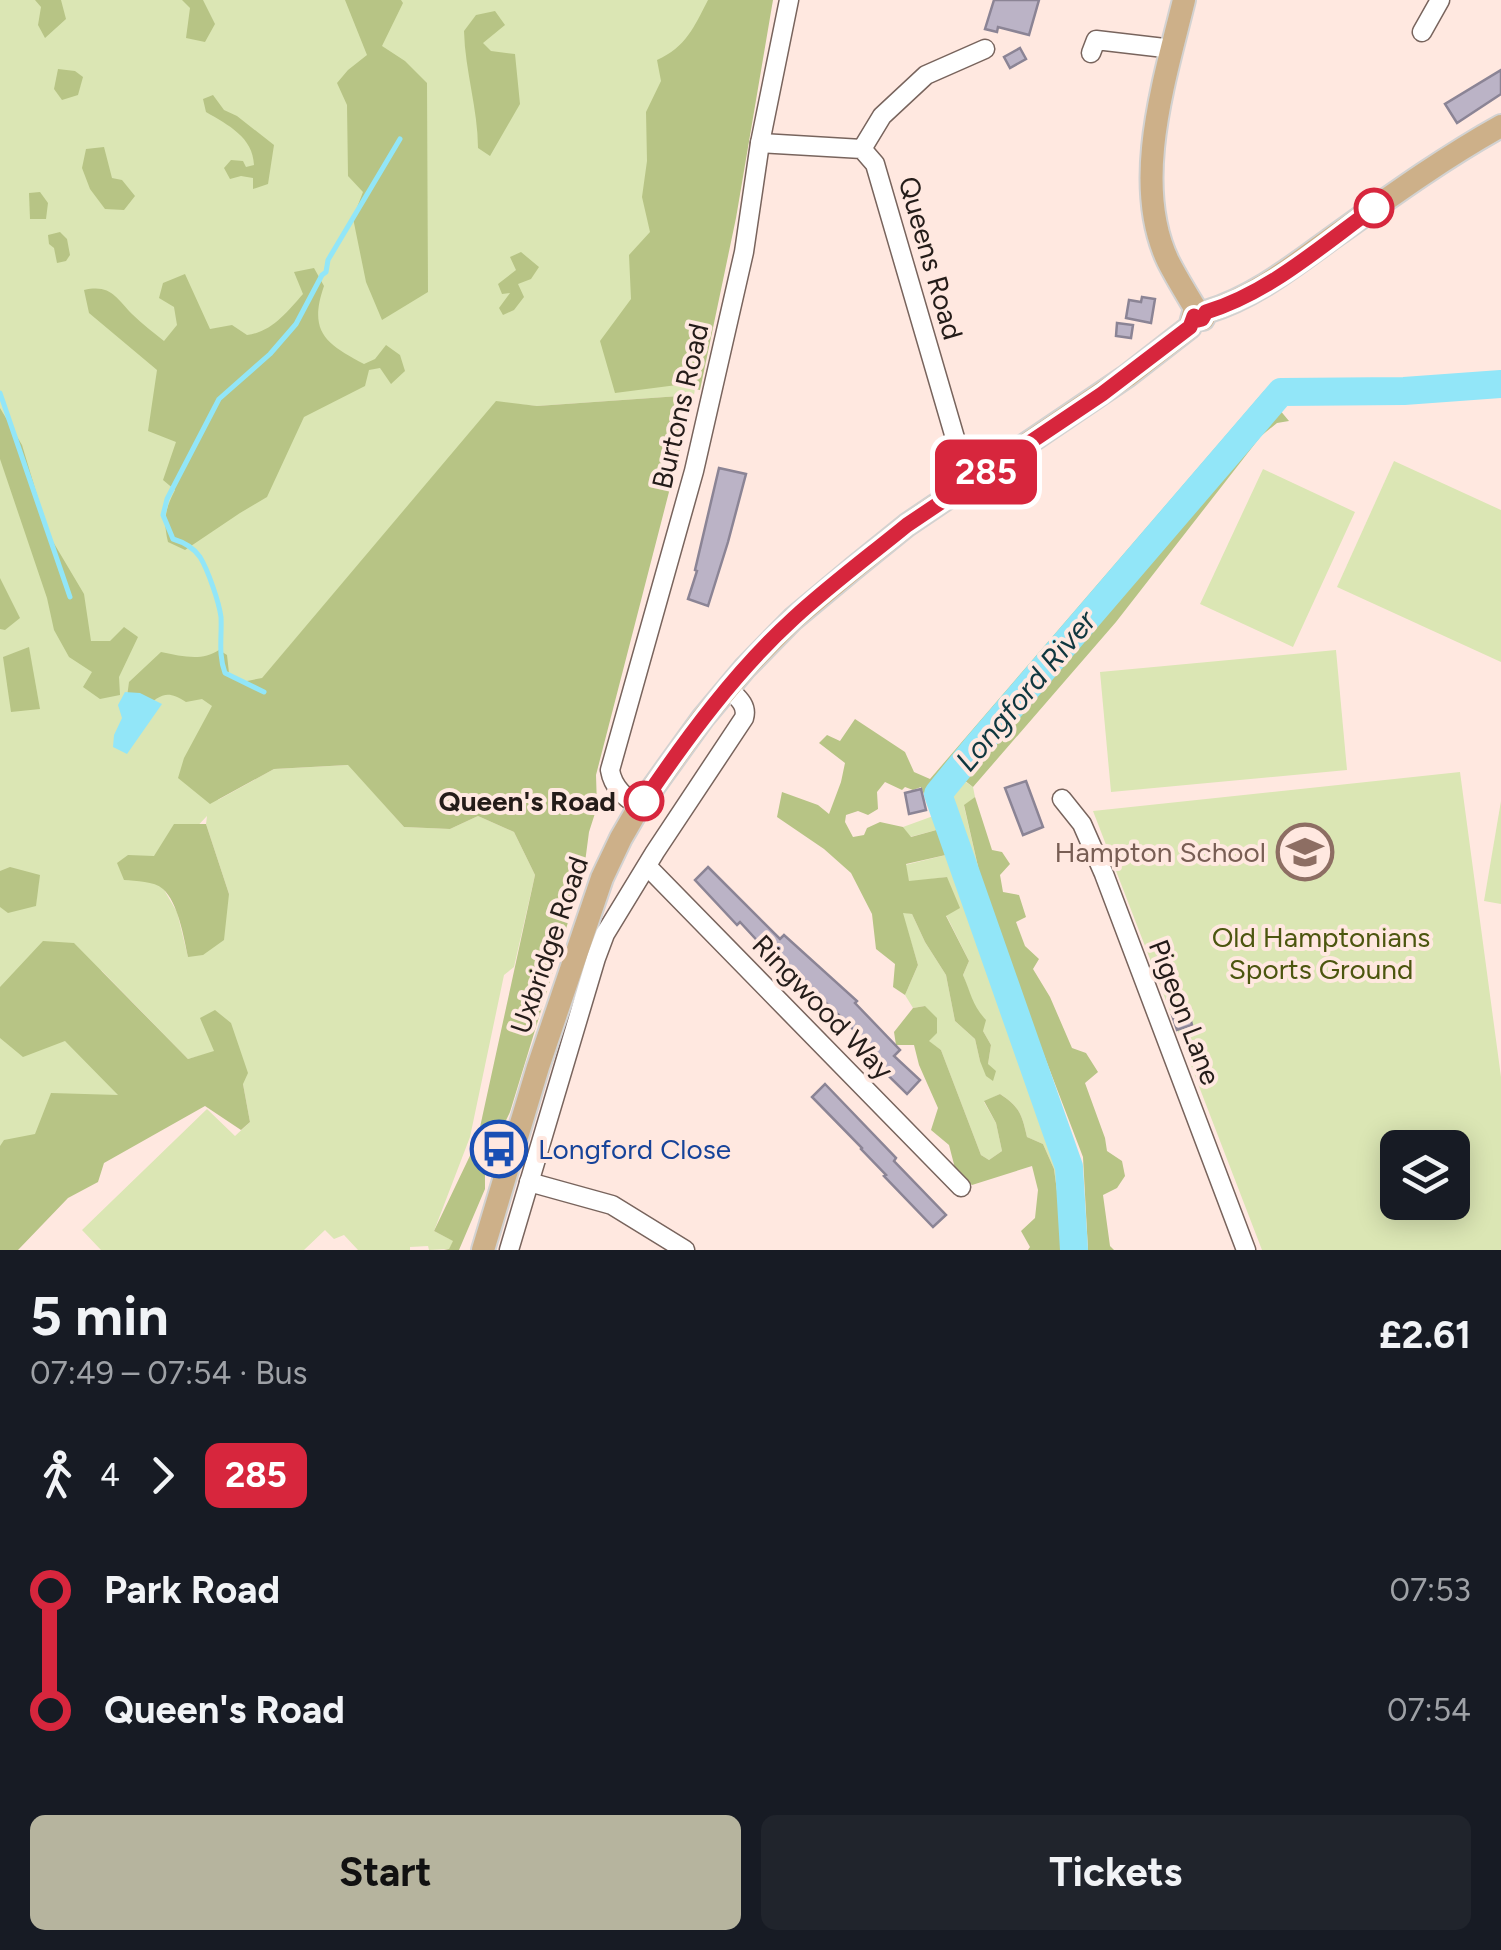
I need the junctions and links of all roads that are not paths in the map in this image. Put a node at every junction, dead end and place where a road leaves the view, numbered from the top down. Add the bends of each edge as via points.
1 (788, 0) edge
2 (1184, 0) edge
3 (1440, 0) edge
4 (1422, 32) dead end
5 (985, 49) dead end
6 (1173, 49) junction
7 (1091, 54) dead end
8 (1501, 126) edge
9 (760, 142) junction
10 (862, 149) junction
11 (1199, 312) junction
12 (970, 483) junction
13 (728, 688) junction
14 (1062, 799) dead end
15 (639, 808) junction
16 (646, 866) junction
17 (529, 1182) junction
18 (961, 1187) dead end
19 (483, 1250) edge
20 (508, 1250) edge
21 (685, 1250) edge
22 (1246, 1250) edge

1 - 9 street, Burtons Road
2 - 6 main road
3 - 4 street
5 - 10 street via 926,75 882,116
6 - 7 street via 1096,40
6 - 11 main road via 1150,184 1167,260
8 - 11 main road, Uxbridge Road via 1274,280 1226,306
9 - 10 street
9 - 15 street, Burtons Road via 744,252 694,471 610,770 623,796
10 - 12 street, Queens Road via 875,164
11 - 12 main road, Uxbridge Road via 1190,327 1128,376
12 - 13 main road, Uxbridge Road via 793,618
13 - 15 main road, Uxbridge Road
13 - 16 street, Uxbridge Road via 743,705 744,718
14 - 22 street, Pigeon Lane via 1082,824 1104,874
15 - 19 main road, Uxbridge Road via 578,942
16 - 17 street, Uxbridge Road via 600,947
16 - 18 street, Ringwood Way
17 - 20 street, Uxbridge Road
17 - 21 street via 612,1205

